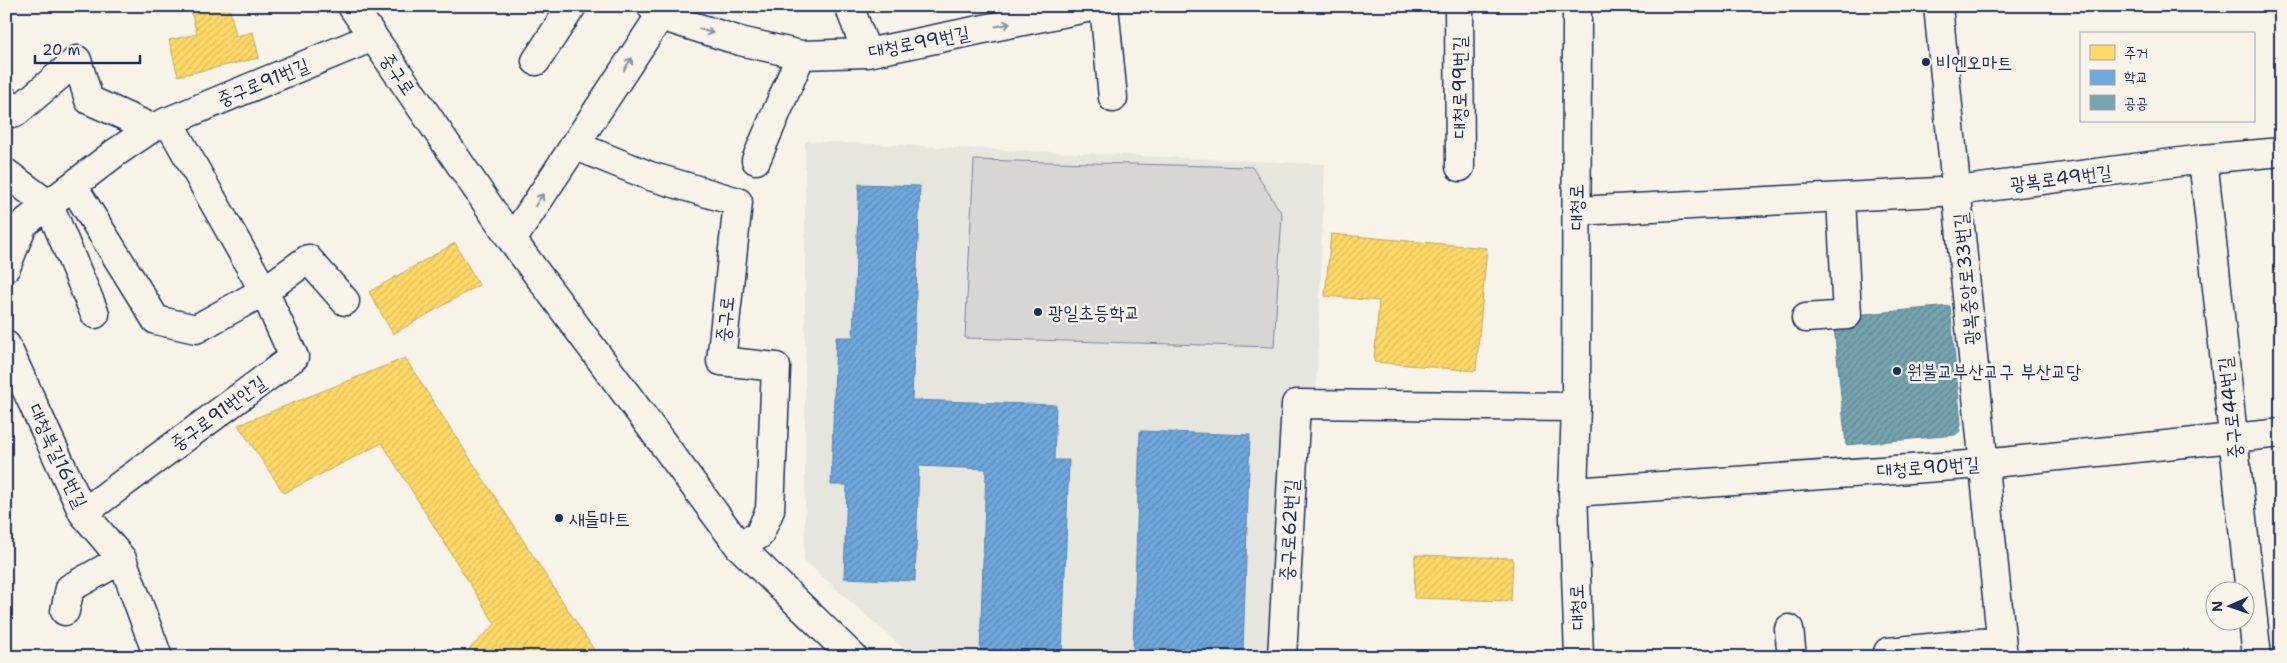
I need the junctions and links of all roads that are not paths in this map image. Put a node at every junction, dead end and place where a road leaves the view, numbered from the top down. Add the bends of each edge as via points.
1 (352, 6) edge
2 (572, 6) edge
3 (849, 6) edge
4 (1096, 6) edge
5 (1104, 6) edge
6 (1459, 6) edge
7 (1576, 6) edge
8 (1938, 6) edge
9 (655, 11) edge
10 (373, 37) junction
11 (867, 53) junction
12 (801, 55) junction
13 (536, 61) dead end
14 (1113, 98) dead end
15 (9, 112) edge
16 (160, 125) junction
17 (574, 145) junction
18 (2281, 152) edge
19 (2203, 159) junction
20 (756, 160) dead end
21 (1460, 168) dead end
22 (6, 173) edge
23 (73, 186) junction
24 (1957, 191) junction
25 (1842, 198) junction
26 (49, 205) junction
27 (1576, 210) junction
28 (14, 234) edge
29 (512, 240) junction
30 (6, 267) edge
31 (264, 290) junction
32 (345, 301) dead end
33 (94, 314) dead end
34 (1806, 318) dead end
35 (6, 345) edge
36 (1576, 407) junction
37 (2281, 433) edge
38 (2234, 439) junction
39 (1983, 464) junction
40 (1574, 492) junction
41 (83, 512) junction
42 (739, 546) junction
43 (122, 559) junction
44 (65, 611) dead end
45 (1789, 629) dead end
46 (2002, 649) edge
47 (1888, 652) dead end
48 (158, 657) edge
49 (853, 657) edge
50 (1282, 657) edge
51 (1579, 657) edge
52 (1792, 657) edge
53 (2257, 657) edge

1 - 10 street, 중구로
2 - 13 street
3 - 11 street
11 -> 4 street, 대청로99번길
5 - 14 street
6 - 21 street, 대청로99번길
7 - 27 street, 대청로
8 - 24 street, 광복중앙로33번길
9 -> 12 street, 대청로99번길 via 740,41
17 -> 9 street
10 - 16 street, 중구로91번길
10 - 29 street, 중구로
11 - 12 street, 대청로99번길
12 - 20 street
15 - 16 street via 77,60 89,100
16 - 23 street, 중구로91번길 via 115,153
16 - 31 street, 중구로91번안길
29 -> 17 street
17 - 42 street, 중구로 via 650,176 738,202 721,361 776,366 770,510 759,535
18 - 19 street, 광복로49번길
19 - 24 street, 광복로49번길
19 - 38 street, 중구로44번길
22 - 26 street
23 - 26 street, 중구로91번길
23 - 31 street via 156,320 196,329
24 - 25 street, 광복로49번길
24 - 39 street, 광복중앙로33번길
25 - 27 street, 광복로49번길
25 - 34 street via 1847,315
26 - 28 street, 중구로91번길
26 - 33 street
27 - 36 street, 대청로
28 - 30 street
29 - 42 street, 중구로
31 - 32 street via 308,259
31 - 41 street, 중구로91번안길 via 294,357
35 - 41 street, 대청북길16번길
36 - 40 street, 대청로
36 - 50 street, 중구로62번길 via 1296,404
37 - 38 street, 대청로90번길
38 - 39 street, 대청로90번길
38 - 53 street, 중구로44번길
39 - 40 street, 대청로90번길
39 - 46 street, 광복중앙로33번길
40 - 51 street, 대청로
41 - 43 street, 대청북길16번길
42 - 49 street, 중구로
43 - 44 street via 70,588
43 - 48 street, 대청북길16번길
45 - 52 street
46 - 47 street, 광복중앙로33번길

